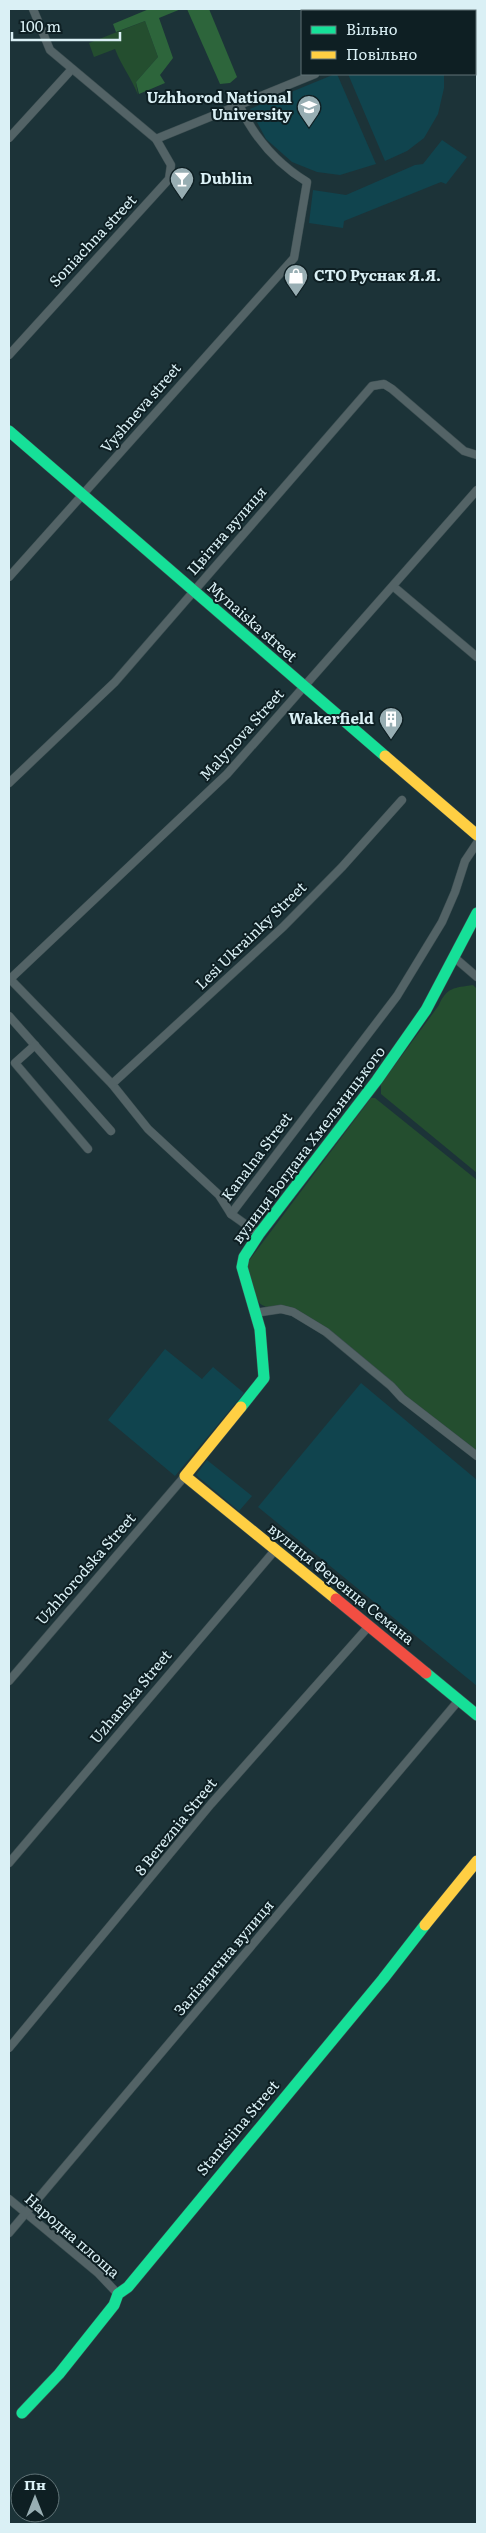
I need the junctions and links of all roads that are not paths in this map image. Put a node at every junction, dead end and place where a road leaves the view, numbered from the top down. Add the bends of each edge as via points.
1 (33, 9) edge
2 (72, 69) junction
3 (312, 75) edge
4 (240, 105) junction
5 (9, 138) edge
6 (156, 139) junction
7 (9, 355) edge
8 (9, 431) edge
9 (477, 455) edge
10 (477, 490) edge
11 (82, 494) junction
12 (9, 577) edge
13 (394, 587) junction
14 (194, 591) junction
15 (477, 657) edge
16 (303, 687) junction
17 (9, 784) edge
18 (402, 800) dead end
19 (477, 835) edge
20 (477, 842) edge
21 (477, 913) edge
22 (455, 958) junction
23 (477, 977) edge
24 (9, 979) edge
25 (9, 1016) edge
26 (35, 1045) junction
27 (112, 1084) junction
28 (111, 1131) dead end
29 (88, 1149) dead end
30 (231, 1214) junction
31 (259, 1234) junction
32 (255, 1313) junction
33 (477, 1456) edge
34 (185, 1476) junction
35 (276, 1549) junction
36 (369, 1626) junction
37 (9, 1681) edge
38 (459, 1700) junction
39 (477, 1715) edge
40 (477, 1861) edge
41 (9, 1863) edge
42 (9, 2048) edge
43 (9, 2199) edge
44 (27, 2214) junction
45 (9, 2233) edge
46 (118, 2294) junction
47 (22, 2413) dead end

1 - 2 street via 50,50
2 - 5 street
2 - 6 street
3 - 4 street
4 - 6 street
4 - 11 street, Vyshneva street via 250,127 272,154 306,182 294,258
6 - 7 street, Soniachna street via 171,166 170,179
8 - 11 street, Mynaiska street
9 - 14 street, Цвітна вулиця via 464,450 392,389 384,384 372,386
10 - 13 street, Malynova Street
11 - 12 street, Vyshneva street
11 - 14 street, Mynaiska street
13 - 15 street
13 - 16 street, Malynova Street
14 - 16 street, Mynaiska street
14 - 17 street, Цвітна вулиця via 115,682
16 - 19 street, Mynaiska street
16 - 24 street, Malynova Street via 227,774
18 - 27 street, Lesi Ukrainky Street via 283,927
20 - 30 street, Kanalna Street via 465,861 442,922 397,996
21 - 22 street, вулиця Богдана Хмельницького
22 - 23 street
22 - 31 street, вулиця Богдана Хмельницького via 426,1010 377,1080
24 - 27 street, Kanalna Street
25 - 26 street
26 - 28 street
26 - 29 street via 15,1063
27 - 30 street, Kanalna Street via 148,1128 220,1195
30 - 31 street
31 - 32 street, вулиця Богдана Хмельницького via 244,1257 242,1267
32 - 33 street via 281,1309 293,1312 326,1332 402,1398
32 - 34 street, вулиця Богдана Хмельницького via 262,1343 264,1378
34 - 35 street, вулиця Ференца Семана
34 - 37 street, Uzhhorodska Street
35 - 36 street, вулиця Ференца Семана
35 - 41 street, Uzhanska Street
36 - 38 street, вулиця Ференца Семана
36 - 42 street, 8 Bereznia Street via 212,1804
38 - 39 street, вулиця Ференца Семана
38 - 44 street, Залізнична вулиця
40 - 46 street, Stantsiina Street via 128,2287
43 - 44 street, Народна площа
44 - 45 street, Залізнична вулиця
44 - 46 street, Народна площа via 98,2273
46 - 47 street, Stantsiina Street via 114,2305 77,2351

